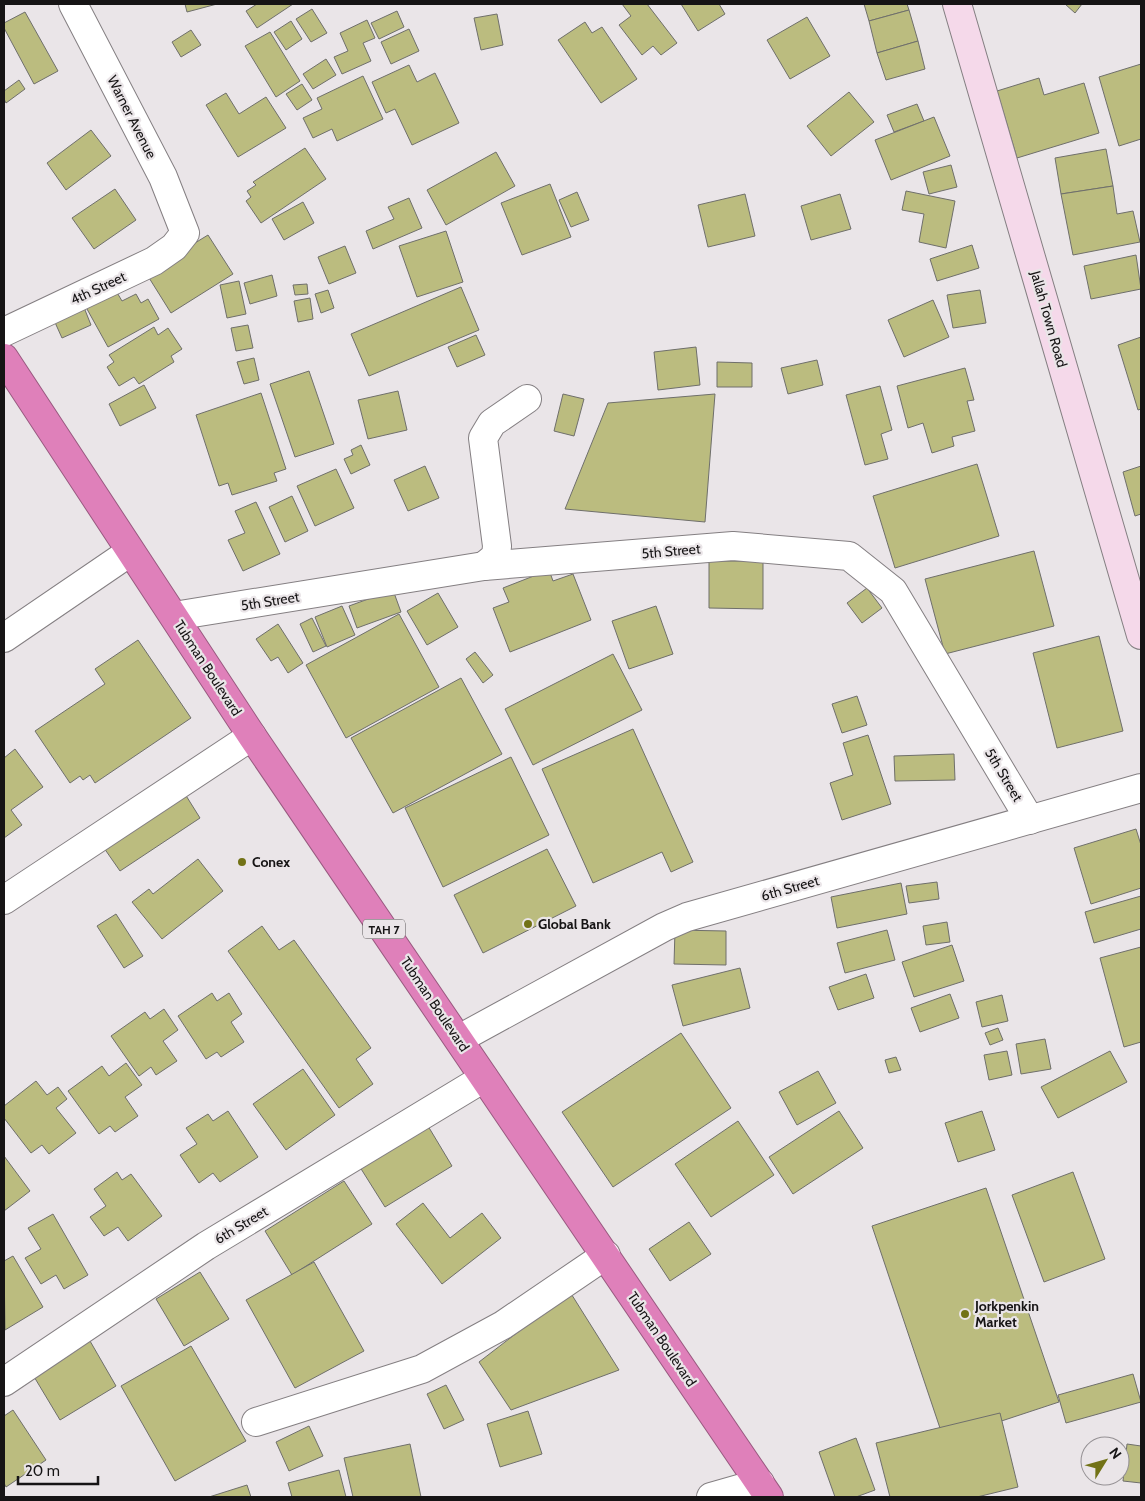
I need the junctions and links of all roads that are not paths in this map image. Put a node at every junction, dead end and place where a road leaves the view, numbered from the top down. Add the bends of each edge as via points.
1 (74, 4) edge
2 (957, 4) edge
3 (185, 233) joint
4 (4, 332) edge
5 (4, 358) edge
6 (527, 399) dead end
7 (130, 552) junction
8 (484, 566) junction
9 (174, 616) junction
10 (1141, 635) edge
11 (4, 638) edge
12 (252, 736) junction
13 (1141, 788) edge
14 (1030, 820) junction
15 (4, 900) edge
16 (459, 1039) junction
17 (484, 1078) junction
18 (606, 1256) junction
19 (4, 1382) edge
20 (256, 1422) dead end
21 (764, 1490) edge
22 (711, 1497) edge

1 - 3 street, Warner Avenue via 163,177
2 - 10 street, Jallah Town Road
3 - 4 street, 4th Street via 174,247 154,261
5 - 7 highway, Tubman Boulevard / TAH 7
6 - 8 street via 492,423 483,438 497,546 496,556
7 - 9 highway, Tubman Boulevard / TAH 7
7 - 11 street
8 - 9 street, 5th Street
8 - 14 street, 5th Street via 733,546 849,556 893,591
9 - 12 highway, Tubman Boulevard / TAH 7
12 - 15 street
12 - 16 highway, Tubman Boulevard / TAH 7
13 - 14 street, 6th Street
14 - 16 street, 6th Street via 687,917
16 - 17 highway, Tubman Boulevard / TAH 7
17 - 18 highway, Tubman Boulevard / TAH 7
17 - 19 street, 6th Street via 206,1246
18 - 20 street via 503,1325 422,1369
18 - 21 highway, Tubman Boulevard / TAH 7
21 - 22 street

